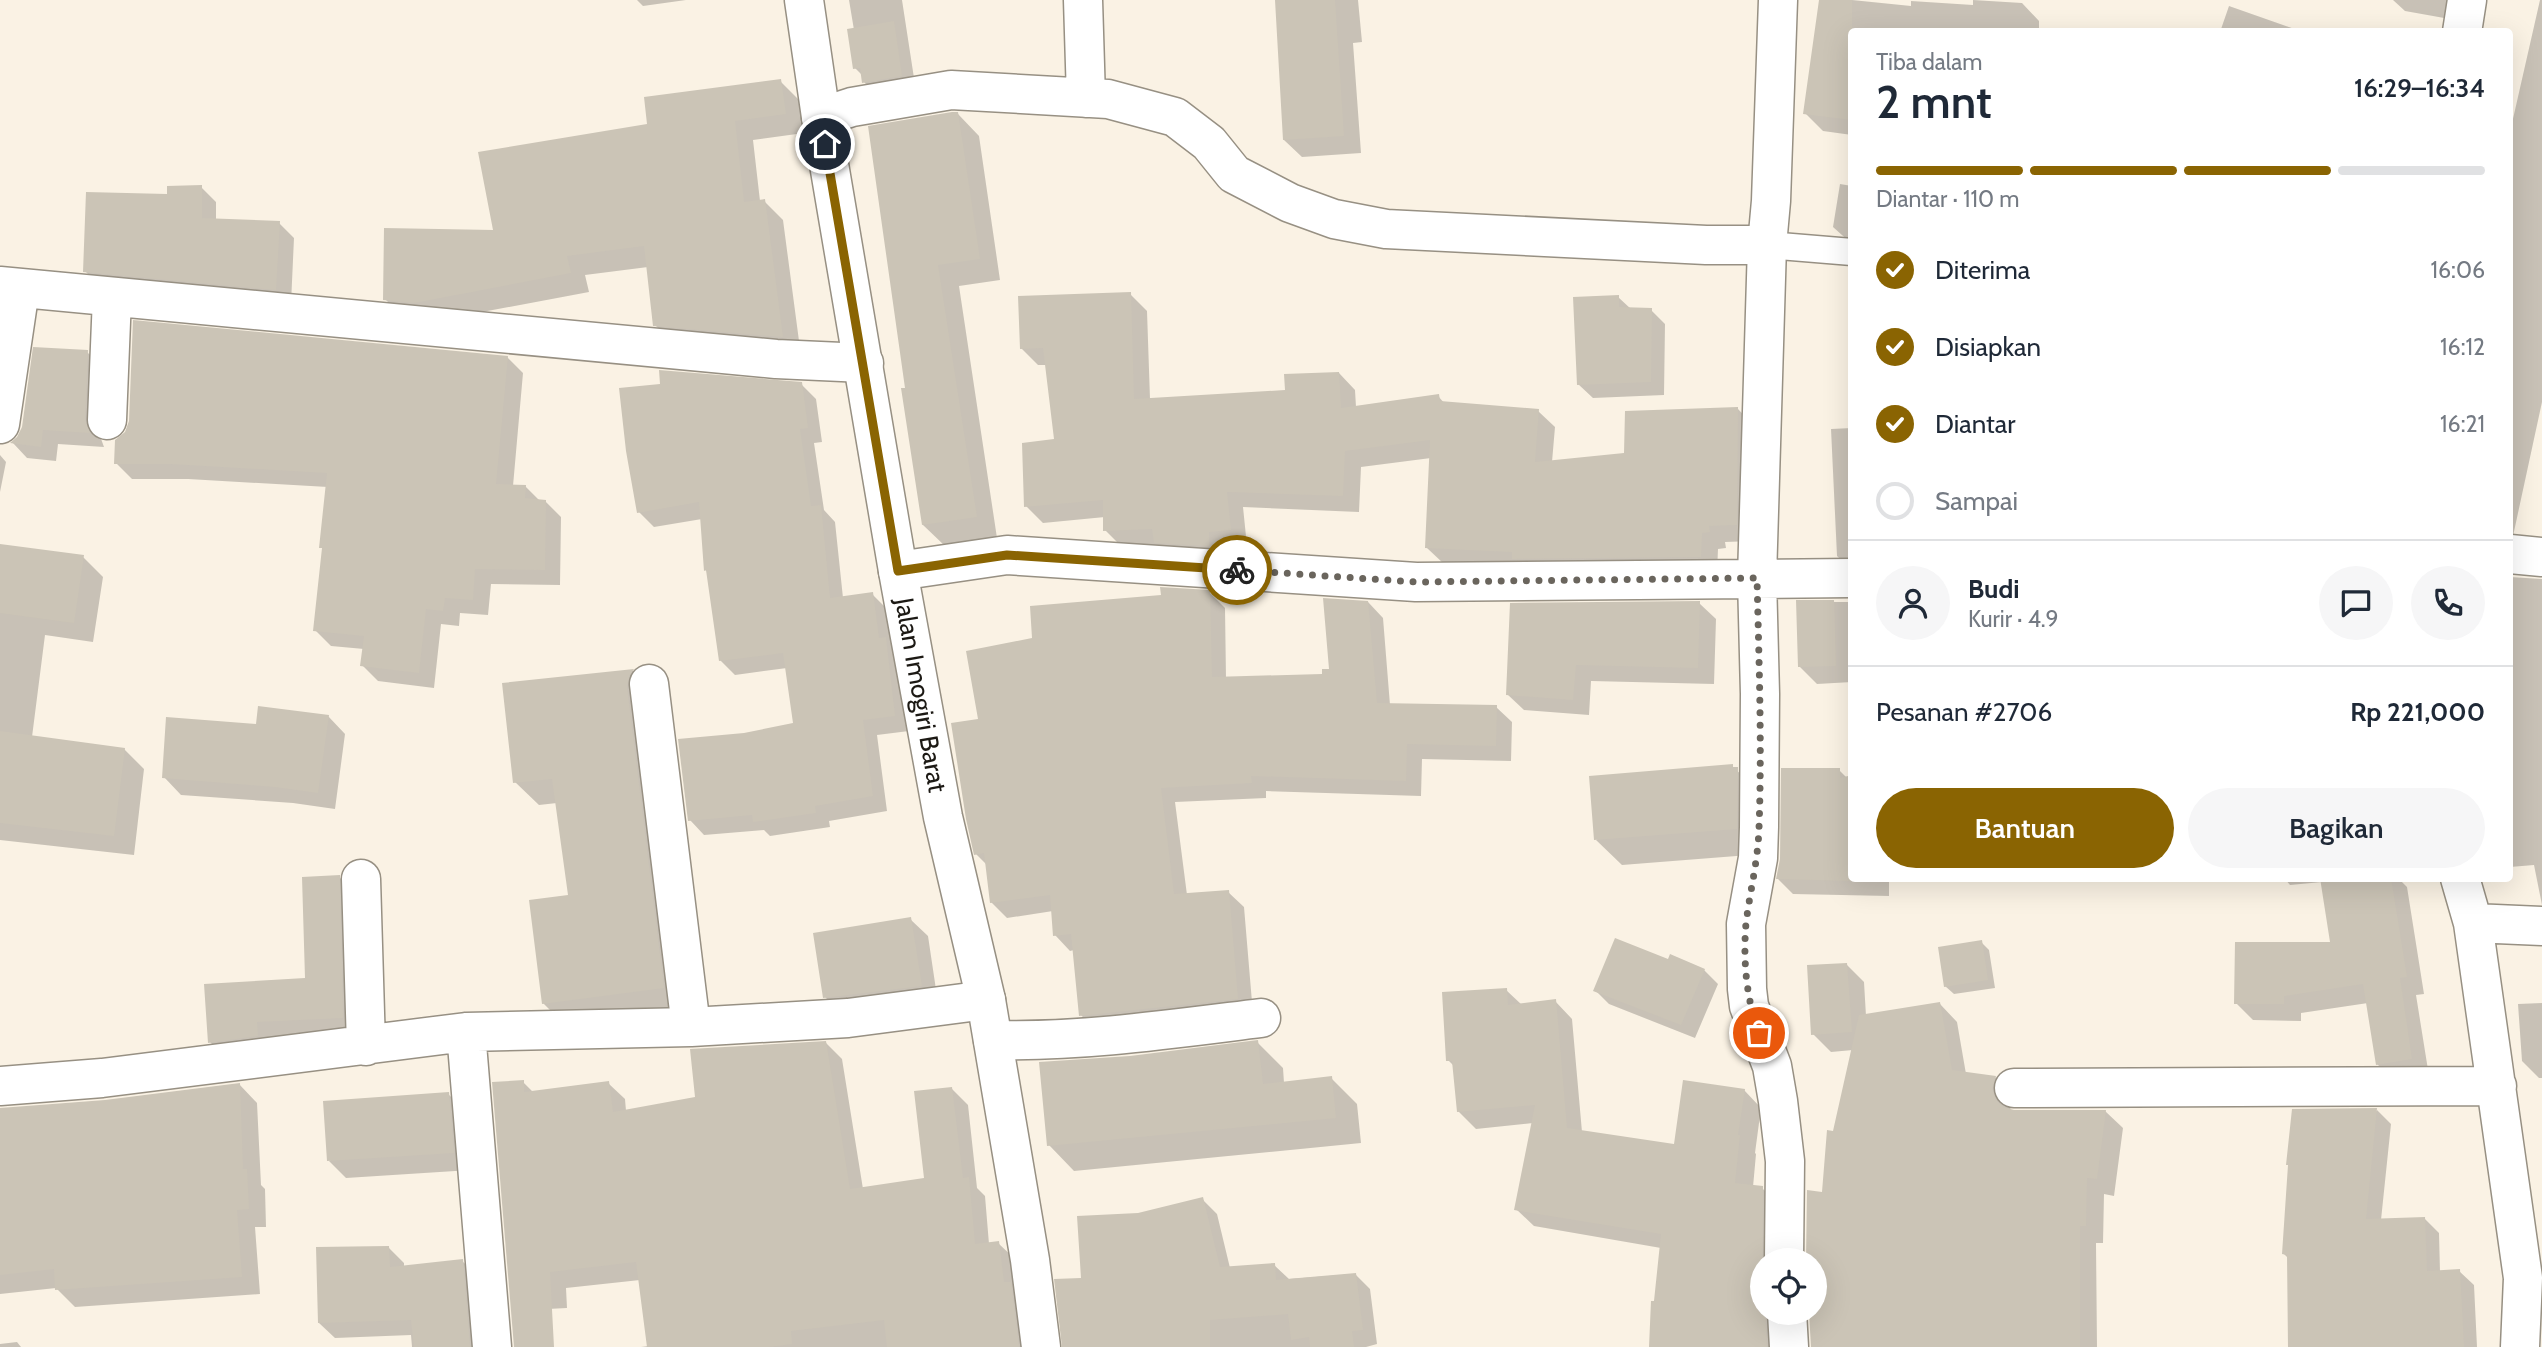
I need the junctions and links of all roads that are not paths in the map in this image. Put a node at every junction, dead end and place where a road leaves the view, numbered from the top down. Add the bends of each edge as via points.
1 (804, 0) edge
2 (1083, 0) edge
3 (1777, 0) edge
4 (2467, 0) edge
5 (2463, 28) edge
6 (1086, 98) junction
7 (837, 112) junction
8 (1767, 245) junction
9 (1848, 252) edge
10 (10, 287) edge
11 (112, 297) junction
12 (864, 363) junction
13 (107, 420) dead end
14 (0, 424) edge
15 (2513, 554) edge
16 (2542, 557) edge
17 (898, 571) junction
18 (1757, 578) junction
19 (1848, 578) edge
20 (649, 684) dead end
21 (361, 879) dead end
22 (2461, 882) edge
23 (2473, 923) junction
24 (2542, 926) edge
25 (986, 1000) junction
26 (1261, 1018) dead end
27 (691, 1027) junction
28 (466, 1032) junction
29 (993, 1040) junction
30 (366, 1046) junction
31 (0, 1086) edge
32 (2497, 1086) junction
33 (2014, 1088) dead end
34 (1784, 1248) edge
35 (1787, 1325) edge
36 (492, 1347) edge
37 (1041, 1347) edge
38 (1788, 1347) edge
39 (2519, 1347) edge

1 - 7 street, Jalan Imogiri Barat
2 - 6 street
3 - 8 street
4 - 5 street
6 - 7 street via 951,90
6 - 8 street via 1108,99 1175,117 1209,143 1234,174 1290,204 1334,219 1386,229
7 - 12 street, Jalan Imogiri Barat
8 - 9 lane
8 - 18 street
10 - 11 street
10 - 14 street
11 - 12 street via 776,359
11 - 13 street
12 - 17 street, Jalan Imogiri Barat
15 - 16 street
17 - 18 street via 1007,555 1416,582
17 - 25 street, Jalan Imogiri Barat via 943,817
18 - 19 street
18 - 34 street via 1759,827 1746,924 1747,989 1772,1066 1778,1101 1785,1161
20 - 27 street
21 - 30 street
22 - 23 street
23 - 24 street
23 - 32 street
25 - 27 street via 848,1018
25 - 29 street, Jalan Imogiri Barat
26 - 29 street via 1043,1041
27 - 28 street
28 - 30 street
28 - 36 street
29 - 37 street, Jalan Imogiri Barat
30 - 31 street
32 - 33 street
32 - 39 street via 2523,1278
35 - 38 street

